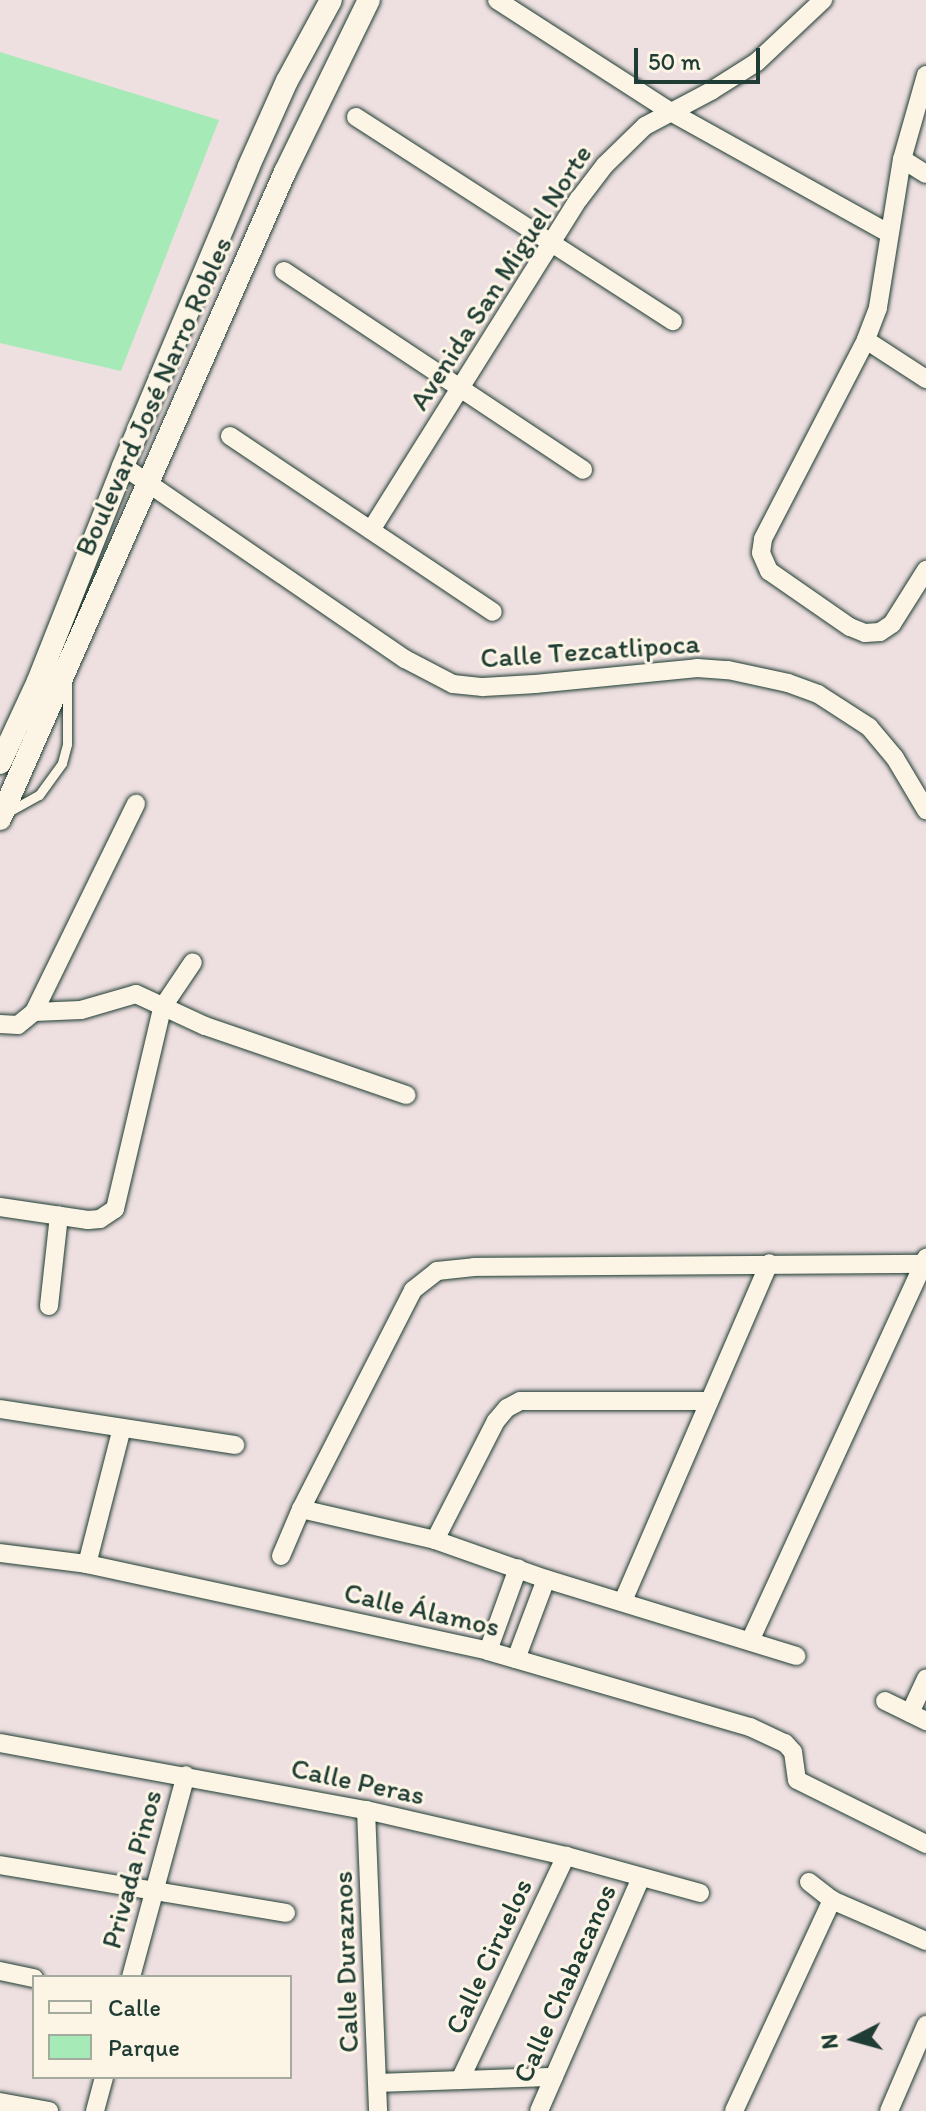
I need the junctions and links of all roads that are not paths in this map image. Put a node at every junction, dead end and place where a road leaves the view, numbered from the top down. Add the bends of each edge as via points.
1 (331, 0) edge
2 (369, 0) edge
3 (497, 0) edge
4 (820, 1) edge
5 (926, 75) edge
6 (669, 111) junction
7 (356, 117) dead end
8 (902, 159) junction
9 (926, 174) edge
10 (888, 233) junction
11 (552, 243) junction
12 (284, 271) dead end
13 (673, 321) dead end
14 (866, 340) junction
15 (926, 379) edge
16 (460, 388) junction
17 (230, 436) dead end
18 (123, 466) junction
19 (583, 470) dead end
20 (147, 485) junction
21 (371, 530) junction
22 (926, 570) edge
23 (493, 612) dead end
24 (67, 666) junction
25 (0, 763) edge
26 (136, 804) dead end
27 (926, 810) edge
28 (1, 817) edge
29 (193, 962) dead end
30 (162, 1008) junction
31 (34, 1012) junction
32 (9, 1024) edge
33 (406, 1095) dead end
34 (0, 1207) edge
35 (59, 1216) junction
36 (925, 1261) edge
37 (769, 1263) junction
38 (49, 1306) dead end
39 (709, 1401) junction
40 (0, 1409) edge
41 (122, 1428) junction
42 (235, 1445) dead end
43 (301, 1509) junction
44 (435, 1540) junction
45 (0, 1553) edge
46 (281, 1556) dead end
47 (87, 1564) junction
48 (518, 1568) junction
49 (546, 1579) junction
50 (623, 1601) junction
51 (750, 1641) junction
52 (488, 1651) junction
53 (796, 1656) dead end
54 (516, 1659) junction
55 (926, 1679) edge
56 (885, 1701) dead end
57 (918, 1717) edge
58 (0, 1743) edge
59 (186, 1775) junction
60 (366, 1810) junction
61 (926, 1844) edge
62 (566, 1856) junction
63 (0, 1865) edge
64 (641, 1878) junction
65 (809, 1882) dead end
66 (152, 1893) junction
67 (700, 1893) dead end
68 (832, 1900) junction
69 (286, 1913) dead end
70 (926, 1941) edge
71 (0, 1971) edge
72 (132, 1975) edge
73 (32, 1978) edge
74 (926, 2025) edge
75 (554, 2077) junction
76 (103, 2079) edge
77 (460, 2080) junction
78 (378, 2083) junction
79 (0, 2102) edge
80 (49, 2111) edge
81 (95, 2111) edge
82 (378, 2111) edge
83 (539, 2111) edge
84 (734, 2111) edge
85 (889, 2111) edge

1 - 18 street, Boulevard José Narro Robles via 248,168
2 - 20 street, Boulevard José Narro Robles via 285,172
3 - 6 street
4 - 6 street, Avenida San Miguel Norte via 757,62
5 - 8 street
6 - 10 street
6 - 11 street, Avenida San Miguel Norte via 626,142 605,165
7 - 11 street
8 - 9 street
8 - 10 street
10 - 14 street via 884,286
11 - 13 street
11 - 16 street, Avenida San Miguel Norte
12 - 16 street
14 - 15 street
14 - 22 street via 763,539 762,561 769,571 865,633 892,624
16 - 19 street
16 - 21 street, Avenida San Miguel Norte
17 - 21 street
18 - 20 street, Calle Tezcatlipoca
18 - 25 street, Boulevard José Narro Robles
20 - 24 street, Boulevard José Narro Robles
20 - 27 street, Calle Tezcatlipoca via 405,659 453,684 535,684 697,668 788,683 818,694 869,727
21 - 23 street
24 - 28 street, Boulevard José Narro Robles
24 - 28 lane via 67,744 62,763 39,795
26 - 31 street
29 - 30 street
30 - 31 street via 136,994 81,1010
30 - 33 street
30 - 35 street via 121,1198 109,1215 88,1220
31 - 32 street
34 - 35 street
35 - 38 street
36 - 37 street
36 - 51 street
37 - 39 street
37 - 43 street via 474,1267 427,1276 413,1290
39 - 44 street via 520,1401 496,1421
39 - 50 street
40 - 41 street
41 - 42 street
41 - 47 street
43 - 44 street
43 - 46 street
44 - 48 street
45 - 47 street, Calle Álamos
47 - 52 street, Calle Álamos
48 - 49 street
48 - 52 street
49 - 50 street
49 - 54 street
50 - 51 street
51 - 53 street
52 - 54 street, Calle Álamos
54 - 61 street, Calle Álamos via 774,1736 793,1752 797,1780
55 - 57 street
56 - 57 street
58 - 59 street, Calle Peras
59 - 60 street, Calle Peras
59 - 66 street, Privada Pinos
60 - 62 street, Calle Peras
60 - 78 street, Calle Duraznos
62 - 64 street, Calle Peras
62 - 77 street, Calle Ciruelos
63 - 66 street
64 - 67 street, Calle Peras
64 - 75 street, Calle Chabacanos
65 - 68 street
66 - 69 street
66 - 72 street, Privada Pinos
68 - 70 street
68 - 84 street
71 - 73 street
74 - 85 street
75 - 77 street
75 - 83 street, Calle Chabacanos
76 - 81 street
77 - 78 street
78 - 82 street, Calle Duraznos
79 - 80 street

